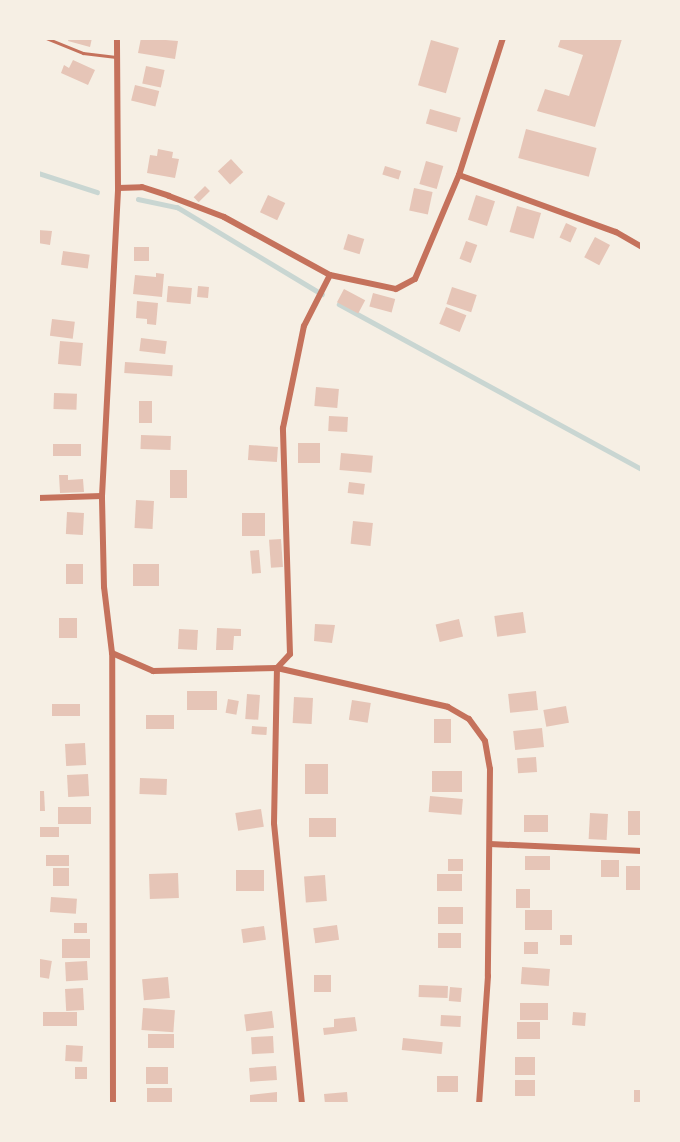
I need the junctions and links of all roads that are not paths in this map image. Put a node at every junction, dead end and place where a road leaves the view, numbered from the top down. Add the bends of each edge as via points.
1 (46, 38) edge
2 (117, 38) edge
3 (503, 38) edge
4 (116, 57) junction
5 (460, 175) junction
6 (118, 188) junction
7 (642, 247) edge
8 (330, 275) junction
9 (102, 496) junction
10 (38, 498) edge
11 (112, 653) junction
12 (276, 668) junction
13 (490, 844) junction
14 (642, 851) edge
15 (113, 1104) edge
16 (302, 1104) edge
17 (479, 1104) edge

1 - 4 lane via 83,53
2 - 4 street
3 - 5 street
4 - 6 street
5 - 7 street via 616,232
5 - 8 street via 415,279 396,289
6 - 8 street via 142,187 224,217
6 - 9 street
8 - 12 street via 304,326 283,428 290,654
9 - 10 street
9 - 11 street via 104,587
11 - 12 street via 153,671
11 - 15 street
12 - 13 street via 448,707 469,719 485,741 490,769
12 - 16 street via 274,823
13 - 14 street
13 - 17 street via 488,976

